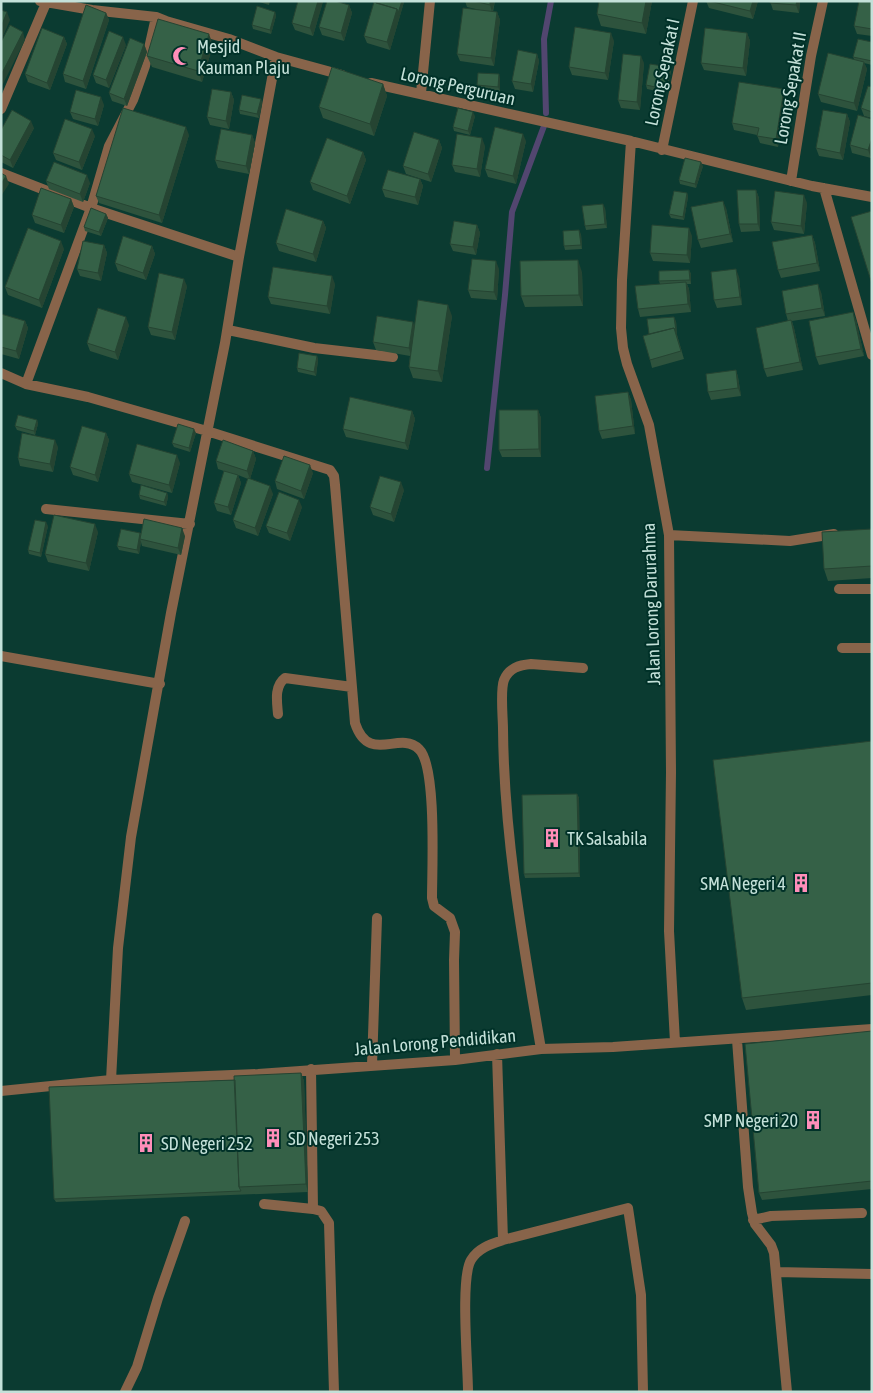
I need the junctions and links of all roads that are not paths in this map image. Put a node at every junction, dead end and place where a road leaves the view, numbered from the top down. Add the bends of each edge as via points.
1 (430, 1) edge
2 (693, 1) edge
3 (823, 1) edge
4 (43, 2) edge
5 (156, 17) junction
6 (276, 57) junction
7 (421, 93) junction
8 (1, 109) edge
9 (631, 141) junction
10 (662, 150) junction
11 (1, 173) edge
12 (791, 181) junction
13 (824, 188) junction
14 (872, 197) edge
15 (91, 208) junction
16 (239, 257) junction
17 (228, 330) junction
18 (872, 355) edge
19 (393, 357) edge
20 (1, 373) edge
21 (26, 384) junction
22 (207, 431) junction
23 (46, 509) dead end
24 (190, 524) junction
25 (844, 532) edge
26 (668, 535) junction
27 (839, 589) dead end
28 (872, 590) edge
29 (842, 648) dead end
30 (872, 648) edge
31 (1, 656) edge
32 (583, 668) dead end
33 (160, 684) junction
34 (352, 687) junction
35 (278, 714) dead end
36 (377, 918) dead end
37 (872, 1030) edge
38 (737, 1040) junction
39 (675, 1042) junction
40 (541, 1049) junction
41 (497, 1054) junction
42 (455, 1060) junction
43 (372, 1065) junction
44 (311, 1069) junction
45 (111, 1080) junction
46 (1, 1092) edge
47 (264, 1204) dead end
48 (313, 1208) junction
49 (862, 1213) dead end
50 (753, 1220) junction
51 (184, 1221) dead end
52 (503, 1240) junction
53 (776, 1272) junction
54 (872, 1274) edge
55 (125, 1392) edge
56 (334, 1392) edge
57 (468, 1392) edge
58 (643, 1392) edge
59 (787, 1392) edge

1 - 7 street
2 - 10 street, Lorong Sepakat I
3 - 12 street, Lorong Sepakat II
4 - 5 street, Lorong Perguruan
4 - 8 street
5 - 6 street, Lorong Perguruan via 229,38
5 - 15 street via 145,66 133,100 109,146
6 - 7 street, Lorong Perguruan
6 - 16 street
7 - 9 street, Lorong Perguruan
9 - 10 street, Lorong Perguruan
9 - 26 street, Jalan Lorong Darurahma via 621,328 627,364 649,425
10 - 12 street, Lorong Perguruan
11 - 15 street
12 - 13 street, Lorong Perguruan
13 - 14 street, Lorong Perguruan
13 - 18 street
15 - 16 street
15 - 21 street
16 - 17 street
17 - 19 street via 314,348
17 - 22 street
20 - 21 street
21 - 22 street via 88,397
22 - 24 street
22 - 34 street via 330,470 334,476
23 - 24 street
24 - 33 street
25 - 26 street via 790,540
26 - 39 street, Jalan Lorong Darurahma via 669,931
27 - 28 street
29 - 30 street
31 - 33 street
32 - 40 street via 522,664 510,671 503,685 507,809 522,934
33 - 45 street via 131,837 118,948
34 - 35 street via 285,678 280,682 277,694
34 - 42 street via 355,723 362,737 369,743 415,746 421,751 428,768 432,898 434,906 450,918 455,932
36 - 43 street
37 - 38 street, Jalan Lorong Pendidikan
38 - 39 street, Jalan Lorong Pendidikan
38 - 50 street
39 - 40 street, Jalan Lorong Pendidikan
40 - 41 street, Jalan Lorong Pendidikan
41 - 42 street, Jalan Lorong Pendidikan
41 - 52 street
42 - 43 street, Jalan Lorong Pendidikan
43 - 44 street, Jalan Lorong Pendidikan
44 - 45 street, Jalan Lorong Pendidikan
44 - 48 street
45 - 46 street, Jalan Lorong Pendidikan
47 - 48 street
48 - 56 street via 321,1211 329,1223
49 - 50 street via 771,1216
50 - 53 street via 771,1245
51 - 55 street via 137,1368
52 - 57 street via 478,1251 468,1267
52 - 58 street via 628,1208 641,1294
53 - 54 street
53 - 59 street

